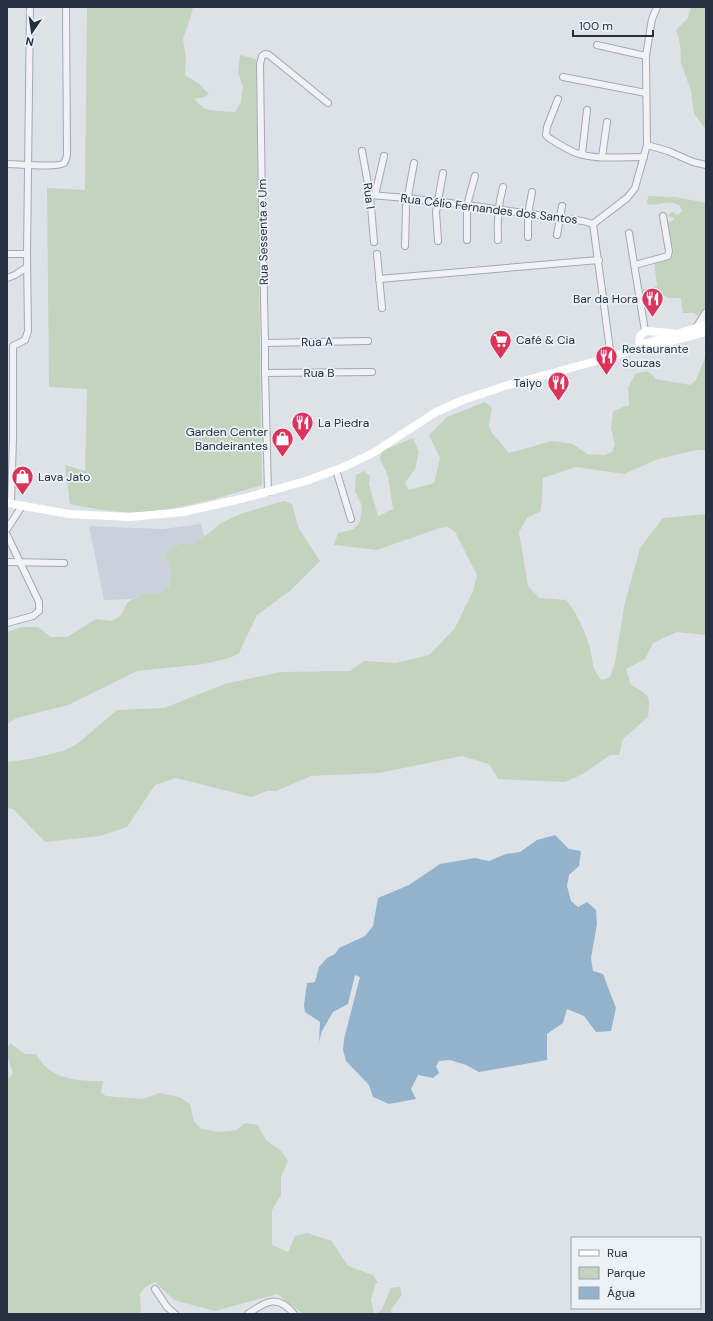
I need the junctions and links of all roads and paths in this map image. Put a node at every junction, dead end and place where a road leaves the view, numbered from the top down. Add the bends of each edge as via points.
1 (30, 7) edge
2 (66, 7) edge
3 (657, 7) edge
4 (597, 45) dead end
5 (646, 56) junction
6 (563, 77) dead end
7 (646, 93) junction
8 (558, 99) dead end
9 (328, 103) dead end
10 (587, 110) dead end
11 (607, 122) dead end
12 (647, 145) junction
13 (362, 151) dead end
14 (582, 154) junction
15 (384, 156) dead end
16 (602, 157) junction
17 (644, 157) junction
18 (414, 163) dead end
19 (7, 164) edge
20 (28, 165) junction
21 (706, 165) edge
22 (443, 173) dead end
23 (475, 176) dead end
24 (503, 187) dead end
25 (532, 192) dead end
26 (372, 195) junction
27 (407, 198) junction
28 (438, 202) junction
29 (467, 205) junction
30 (562, 206) dead end
31 (498, 209) junction
32 (528, 214) junction
33 (663, 216) dead end
34 (560, 218) junction
35 (594, 224) junction
36 (629, 233) dead end
37 (557, 235) dead end
38 (528, 237) dead end
39 (467, 240) dead end
40 (498, 240) dead end
41 (438, 241) dead end
42 (374, 242) dead end
43 (405, 246) dead end
44 (7, 254) edge
45 (27, 254) junction
46 (377, 254) dead end
47 (599, 260) junction
48 (635, 265) junction
49 (27, 268) junction
50 (7, 278) edge
51 (379, 279) junction
52 (382, 308) dead end
53 (706, 313) edge
54 (706, 325) edge
55 (696, 328) junction
56 (645, 331) junction
57 (706, 332) edge
58 (682, 335) junction
59 (368, 341) dead end
60 (265, 343) junction
61 (639, 348) junction
62 (611, 357) junction
63 (372, 372) dead end
64 (265, 373) junction
65 (336, 470) junction
66 (268, 492) junction
67 (9, 503) edge
68 (22, 506) junction
69 (351, 518) dead end
70 (7, 529) edge
71 (7, 535) edge
72 (7, 562) edge
73 (20, 562) junction
74 (64, 564) dead end
75 (7, 623) edge
76 (155, 1289) dead end
77 (175, 1314) edge
78 (248, 1314) edge
79 (294, 1314) edge

1 - 20 street
2 - 20 street via 67,158 60,165
3 - 5 street via 652,19
4 - 5 street
5 - 7 street
6 - 7 street
7 - 12 street
8 - 14 street via 546,135
9 - 60 street, Rua Sessenta e Um via 269,55 262,56 260,64
10 - 14 street
11 - 16 street
12 - 17 street
12 - 21 street
13 - 26 street, Rua I
14 - 16 street
15 - 26 street
16 - 17 street
17 - 35 street via 636,188
18 - 27 street
19 - 20 street
20 - 45 street
22 - 28 street
23 - 29 street
24 - 31 street
25 - 32 street
26 - 27 street, Rua Célio Fernandes dos Santos
26 - 42 street, Rua I
27 - 28 street, Rua Célio Fernandes dos Santos
27 - 43 street
28 - 29 street, Rua Célio Fernandes dos Santos
28 - 41 street
29 - 31 street, Rua Célio Fernandes dos Santos
29 - 39 street
30 - 34 street
31 - 32 street, Rua Célio Fernandes dos Santos
31 - 40 street
32 - 34 street, Rua Célio Fernandes dos Santos
32 - 38 street
33 - 48 street via 668,256
34 - 35 street, Rua Célio Fernandes dos Santos
34 - 37 street
35 - 47 street, Rua Célio Fernandes dos Santos
36 - 48 street
44 - 45 street
45 - 49 street
46 - 51 street
47 - 51 street
47 - 62 street, Rua Célio Fernandes dos Santos
48 - 56 street
49 - 50 street
49 - 67 street via 28,331 25,340 13,346 13,430
51 - 52 street
53 - 55 street
54 - 55 main road
55 - 58 main road
56 - 58 main road
56 - 61 main road via 640,336
57 - 58 main road
58 - 61 main road via 647,343
59 - 60 street, Rua A
60 - 64 street, Rua Sessenta e Um
61 - 62 main road
62 - 65 main road via 506,386 453,404 436,412 373,453
63 - 64 street, Rua B
64 - 66 street, Rua Sessenta e Um
65 - 66 main road
65 - 69 street
66 - 68 main road via 183,512 130,517 69,514
67 - 68 main road
68 - 70 street
71 - 73 street
72 - 73 street
73 - 74 street
73 - 75 street via 39,602 39,611 33,616
76 - 77 street
78 - 79 street via 261,1305 276,1301 283,1303

